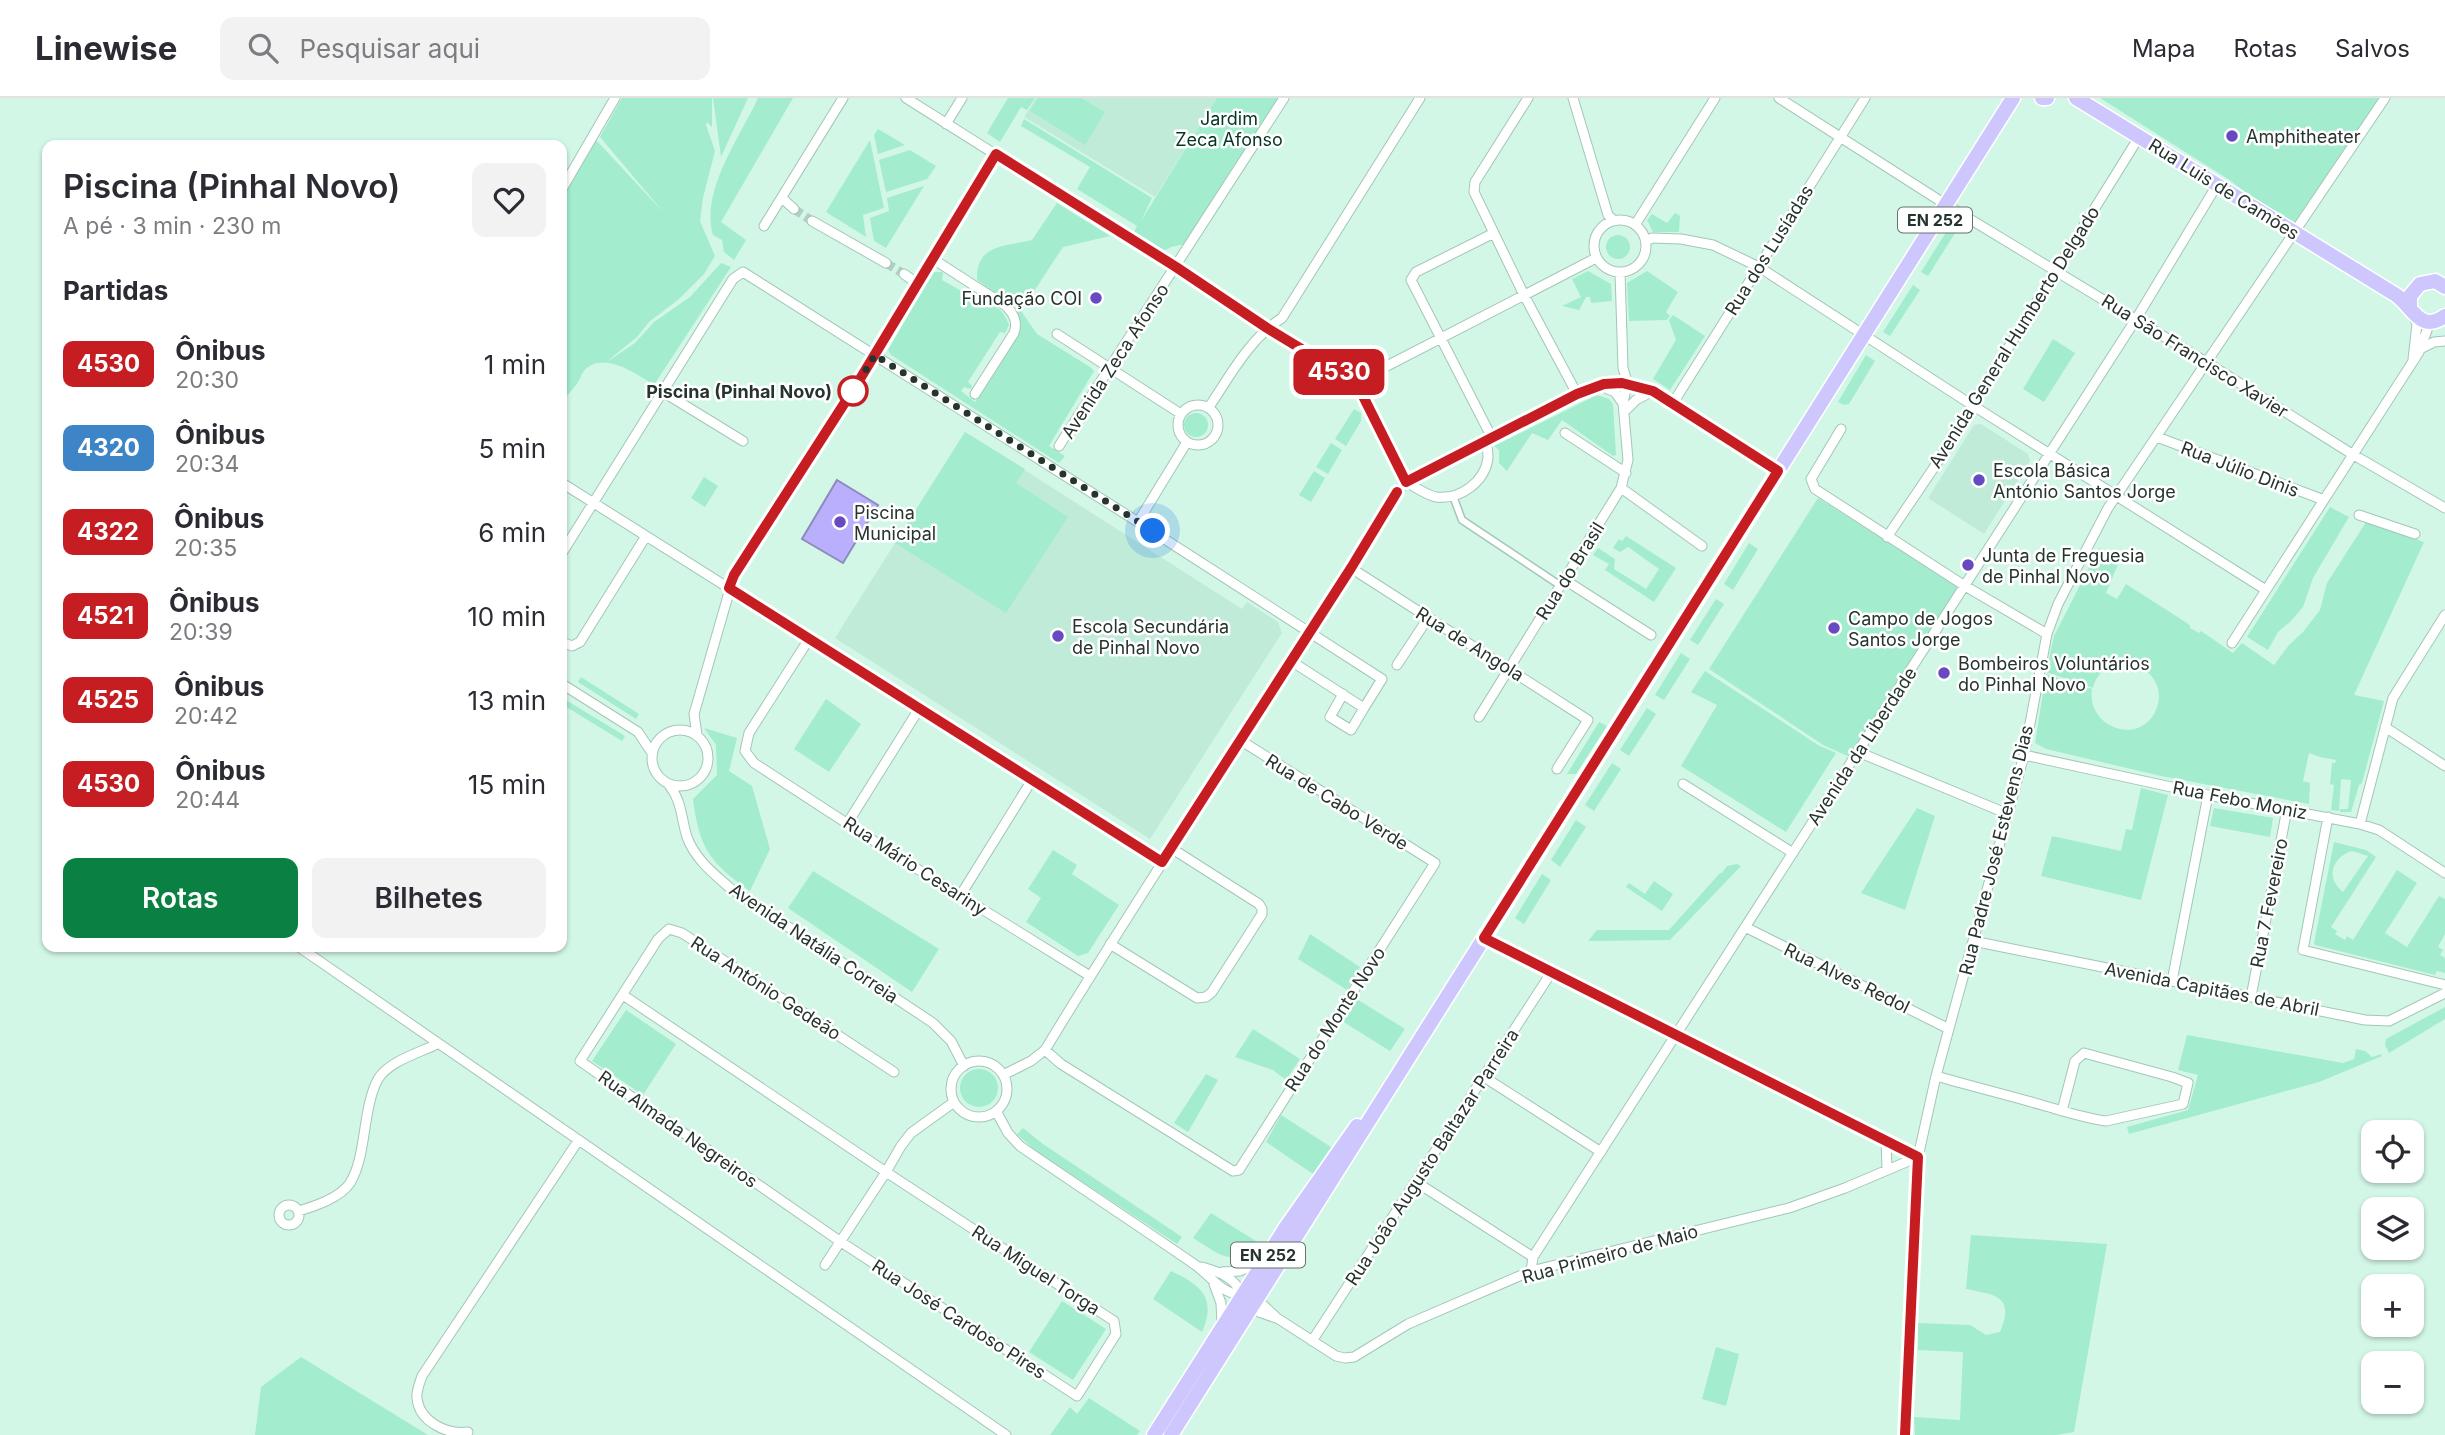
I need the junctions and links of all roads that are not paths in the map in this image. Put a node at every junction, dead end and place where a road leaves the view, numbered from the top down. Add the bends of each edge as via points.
1 (615, 98) edge
2 (843, 98) edge
3 (906, 98) edge
4 (962, 98) edge
5 (1284, 98) edge
6 (1420, 98) edge
7 (1528, 98) edge
8 (1715, 98) edge
9 (1779, 98) edge
10 (1865, 98) edge
11 (2025, 98) edge
12 (2077, 98) edge
13 (2385, 98) edge
14 (1572, 99) edge
15 (2010, 103) edge
16 (946, 124) junction
17 (1841, 137) junction
18 (2139, 137) junction
19 (996, 154) junction
20 (567, 180) edge
21 (2217, 185) junction
22 (782, 198) junction
23 (1945, 204) junction
24 (794, 209) tunnel mouth
25 (1613, 220) junction
26 (812, 221) tunnel mouth
27 (1635, 225) junction
28 (764, 226) dead end
29 (1494, 233) junction
30 (2295, 233) junction
31 (1646, 241) junction
32 (1596, 258) junction
33 (933, 259) junction
34 (886, 263) tunnel mouth
35 (1176, 267) junction
36 (1759, 267) junction
37 (2056, 270) junction
38 (1620, 272) junction
39 (904, 274) tunnel mouth
40 (2370, 279) junction
41 (2441, 281) edge
42 (918, 284) junction
43 (2416, 287) junction
44 (1524, 295) junction
45 (2412, 310) junction
46 (2445, 316) edge
47 (2136, 319) junction
48 (2430, 323) junction
49 (1267, 328) junction
50 (1057, 334) dead end
51 (1863, 334) junction
52 (1440, 339) junction
53 (2445, 341) edge
54 (2420, 349) junction
55 (875, 355) junction
56 (2413, 360) junction
57 (2206, 362) junction
58 (1110, 368) junction
59 (1356, 382) junction
60 (1627, 384) junction
61 (1599, 385) junction
62 (1653, 391) junction
63 (663, 392) junction
64 (975, 394) dead end
65 (1577, 394) junction
66 (1673, 403) junction
67 (1972, 405) junction
68 (1209, 407) junction
69 (1625, 410) junction
70 (1181, 414) junction
71 (1841, 429) dead end
72 (1565, 433) dead end
73 (2157, 437) junction
74 (1489, 440) junction
75 (743, 441) dead end
76 (1187, 442) junction
77 (1059, 446) dead end
78 (2049, 454) junction
79 (2353, 454) junction
80 (1778, 471) junction
81 (1626, 473) junction
82 (1406, 482) junction
83 (567, 486) edge
84 (1621, 488) junction
85 (2117, 495) junction
86 (1453, 496) junction
87 (2324, 500) junction
88 (593, 503) junction
89 (2445, 508) edge
90 (2359, 515) dead end
91 (1138, 522) junction
92 (2415, 534) dead end
93 (646, 536) junction
94 (1887, 537) junction
95 (567, 546) edge
96 (1702, 546) dead end
97 (1351, 568) junction
98 (1563, 583) junction
99 (1965, 586) junction
100 (729, 588) junction
101 (2266, 590) junction
102 (1428, 618) junction
103 (2444, 619) edge
104 (1310, 632) junction
105 (2046, 634) junction
106 (1651, 635) dead end
107 (809, 639) junction
108 (2232, 643) dead end
109 (567, 644) edge
110 (1291, 661) junction
111 (1397, 665) dead end
112 (1509, 668) junction
113 (567, 687) edge
114 (1343, 694) junction
115 (1364, 708) junction
116 (919, 709) junction
117 (694, 714) junction
118 (1479, 717) dead end
119 (2385, 727) junction
120 (672, 731) junction
121 (638, 732) junction
122 (697, 735) junction
123 (1240, 740) junction
124 (1858, 752) junction
125 (652, 753) junction
126 (2024, 755) junction
127 (2445, 765) edge
128 (1557, 769) dead end
129 (1031, 780) junction
130 (1683, 784) dead end
131 (669, 785) junction
132 (691, 785) junction
133 (2208, 795) junction
134 (682, 809) junction
135 (2287, 809) junction
136 (2008, 814) junction
137 (2328, 817) junction
138 (848, 824) junction
139 (2360, 824) junction
140 (1171, 848) junction
141 (1793, 853) junction
142 (1162, 862) junction
143 (1435, 863) joint
144 (2445, 873) edge
145 (960, 896) junction
146 (1745, 928) junction
147 (1484, 938) junction
148 (1973, 941) junction
149 (1110, 944) junction
150 (306, 952) edge
151 (1551, 973) junction
152 (1090, 976) junction
153 (2172, 981) junction
154 (2445, 985) edge
155 (2445, 993) edge
156 (623, 995) junction
157 (2251, 997) junction
158 (1949, 1029) junction
159 (1675, 1036) junction
160 (437, 1044) junction
161 (1045, 1050) junction
162 (964, 1066) junction
163 (894, 1072) dead end
164 (1003, 1075) junction
165 (1936, 1076) junction
166 (1484, 1077) junction
167 (1393, 1081) junction
168 (954, 1102) junction
169 (996, 1111) junction
170 (2062, 1111) junction
171 (1886, 1139) junction
172 (578, 1141) junction
173 (1601, 1152) junction
174 (1918, 1157) junction
175 (1887, 1170) junction
176 (886, 1172) junction
177 (1416, 1182) junction
178 (299, 1211) dead end
179 (841, 1242) junction
180 (1533, 1257) junction
181 (1266, 1258) junction
182 (825, 1265) dead end
183 (1531, 1271) junction
184 (1211, 1272) junction
185 (1248, 1299) junction
186 (1222, 1327) junction
187 (1312, 1341) junction
188 (1077, 1396) joint
189 (468, 1432) dead end
190 (1006, 1435) edge
191 (1154, 1435) edge
192 (1171, 1435) edge
193 (1905, 1435) edge

1 - 20 street
2 - 22 street
3 - 16 street
4 - 16 street
5 - 35 street, Avenida Zeca Afonso
6 - 49 street via 1282,318
7 - 29 street via 1474,187
8 - 27 street
9 - 17 street, Rua São Francisco Xavier
10 - 17 street, Rua dos Lusíadas
11 - 15 main road, EN 252
12 - 18 main road, Rua Luis de Camões
13 - 30 street, Rua Padre José Estevens Dias
14 - 25 street
15 - 23 main road, EN 252
16 - 19 street
17 - 23 street, Rua São Francisco Xavier
17 - 36 street, Rua dos Lusíadas
18 - 21 main road, Rua Luis de Camões
18 - 37 street, Avenida General Humberto Delgado
19 - 33 street
19 - 35 street
21 - 30 main road, Rua Luis de Camões
21 - 47 street, Avenida da Liberdade
22 - 24 street
22 - 28 street
23 - 37 street, Rua São Francisco Xavier
23 - 51 main road, EN 252
25 - 27 street
25 - 32 street via 1595,235
26 - 34 street
27 - 31 street
29 - 44 street
29 - 52 street via 1413,276 1412,284
30 - 40 main road, Rua Luis de Camões
30 - 57 street, Rua Padre José Estevens Dias
31 - 36 street via 1697,241
31 - 38 street via 1640,262
32 - 38 street via 1606,268
32 - 44 street
33 - 42 street
33 - 64 street via 1006,306 1014,316 1014,333
35 - 49 street
35 - 58 street, Avenida Zeca Afonso
36 - 51 street
36 - 66 street, Rua dos Lusíadas
37 - 47 street, Rua São Francisco Xavier
37 - 67 street, Avenida General Humberto Delgado
38 - 60 street, Rua do Brasil
39 - 42 street
40 - 43 main road
40 - 45 main road, Rua Luis de Camões via 2406,301
41 - 43 main road
42 - 55 street
43 - 45 main road via 2410,296
44 - 52 street
44 - 65 street
45 - 48 main road, Rua Luis de Camões
45 - 56 street via 2417,324
46 - 48 main road
47 - 57 street, Rua São Francisco Xavier
47 - 78 street, Avenida da Liberdade
48 - 54 street
49 - 59 street
49 - 68 street
50 - 58 street
51 - 67 street
51 - 80 main road, EN 252
52 - 59 street
52 - 74 street
53 - 54 street
54 - 56 street
55 - 63 street via 747,273 740,273
55 - 91 street
55 - 100 street
56 - 79 street
57 - 73 street, Rua Padre José Estevens Dias
57 - 79 street, Rua São Francisco Xavier
58 - 70 street
58 - 77 street, Avenida Zeca Afonso
59 - 82 street
60 - 61 street
60 - 62 street
60 - 69 street, Rua do Brasil via 1630,396
61 - 65 street
61 - 69 street via 1615,392
62 - 66 street
62 - 69 street
63 - 75 street
63 - 88 street
65 - 74 street
66 - 80 street
67 - 78 street
67 - 94 street, Avenida General Humberto Delgado
68 - 70 street via 1195,404
68 - 76 street via 1218,422 1215,435 1200,445
69 - 81 street, Rua do Brasil
70 - 76 street via 1178,427
71 - 94 street via 1811,479 1815,489
72 - 81 street
73 - 85 street, Rua Padre José Estevens Dias
73 - 87 street, Rua Júlio Dinis
74 - 82 street
74 - 86 street via 1483,472 1474,485
76 - 91 street
78 - 85 street
78 - 99 street, Avenida da Liberdade
79 - 87 street
79 - 89 street, Rua São Francisco Xavier
80 - 147 main road, EN 252
81 - 84 street, Rua do Brasil
82 - 86 street via 1434,497
82 - 97 street
83 - 88 street
84 - 96 street
84 - 98 street, Rua do Brasil
85 - 101 street
85 - 105 street, Rua Padre José Estevens Dias
86 - 98 street via 1462,520
87 - 101 street
88 - 93 street
88 - 95 street
90 - 92 street
91 - 104 street
93 - 100 street
93 - 109 street via 580,642
94 - 99 street
97 - 102 street, Rua de Angola
97 - 104 street
98 - 106 street
98 - 112 street, Rua do Brasil
99 - 105 street
99 - 124 street, Avenida da Liberdade
100 - 107 street
100 - 117 street
101 - 108 street
102 - 111 street
102 - 112 street, Rua de Angola
103 - 119 street via 2393,698
104 - 110 street
104 - 115 street via 1382,679
105 - 126 street, Rua Padre José Estevens Dias
107 - 116 street
107 - 138 street, Rua Mário Cesariny via 749,733 745,751 754,763
110 - 114 street
110 - 123 street
112 - 118 street, Rua do Brasil
112 - 128 street, Rua de Angola via 1588,720
113 - 121 street
114 - 115 street
114 - 115 street via 1331,718 1351,730
116 - 129 street
116 - 138 street
117 - 120 street
117 - 122 street
119 - 127 street
119 - 139 street
120 - 121 street
120 - 122 street via 688,729
120 - 125 street
121 - 125 street
122 - 132 street via 708,751 708,766
123 - 140 street
123 - 143 street, Rua de Cabo Verde
124 - 136 street
124 - 141 street, Avenida da Liberdade
125 - 131 street via 655,772
126 - 133 street, Rua Febo Moniz
126 - 136 street, Rua Padre José Estevens Dias
129 - 142 street
129 - 145 street
130 - 141 street
131 - 132 street
131 - 134 street, Avenida Natália Correia
132 - 134 street
133 - 135 street, Rua Febo Moniz
133 - 153 street
134 - 162 street, Avenida Natália Correia via 688,838 702,864 730,888 933,1023 951,1041
135 - 137 street, Rua Febo Moniz
135 - 157 street, Rua 7 Fevereiro
136 - 148 street, Rua Padre José Estevens Dias
137 - 139 street, Rua Febo Moniz
137 - 154 street via 2303,950
138 - 145 street, Rua Mário Cesariny
139 - 144 street, Rua Febo Moniz via 2379,830
140 - 142 street
140 - 149 street via 1259,904 1262,914 1206,998 1197,998
141 - 146 street, Avenida da Liberdade
142 - 149 street
143 - 161 street, Rua do Monte Novo via 1239,1170 1233,1171 1061,1065
145 - 152 street, Rua Mário Cesariny
146 - 158 street, Rua Alves Redol
146 - 159 street, Avenida da Liberdade
147 - 151 street
147 - 167 main road, EN 252
148 - 153 street, Avenida Capitães de Abril
148 - 158 street, Rua Padre José Estevens Dias
149 - 152 street
150 - 160 street
151 - 159 street
151 - 166 street, Rua João Augusto Baltazar Parreira
152 - 161 street
153 - 157 street, Avenida Capitães de Abril
155 - 157 street, Avenida Capitães de Abril via 2389,1021
156 - 163 street, Rua António Gedeão via 668,929 682,933
156 - 176 street, Rua Miguel Torga
156 - 179 street, Rua Almada Negreiros via 580,1061
158 - 165 street, Rua Padre José Estevens Dias
159 - 171 street
159 - 173 street, Avenida da Liberdade
160 - 172 street
160 - 178 street via 393,1065 379,1078 349,1184
161 - 164 street
162 - 164 street via 989,1063
162 - 168 street via 953,1079
164 - 169 street via 1007,1091
165 - 170 street
165 - 174 street, Rua Padre José Estevens Dias
166 - 173 street
166 - 177 street, Rua João Augusto Baltazar Parreira
167 - 181 main road, EN 252 via 1339,1150
167 - 185 main road, EN 252 via 1348,1156
168 - 169 street via 973,1116
168 - 176 street via 911,1133
169 - 184 street via 1020,1146
170 - 170 street via 2112,1121 2183,1104 2188,1083 2084,1053 2075,1061
171 - 174 street
171 - 175 street
172 - 189 street via 422,1376 416,1396 421,1412 446,1431
172 - 190 street
173 - 180 street, Avenida da Liberdade
174 - 175 street, Rua Primeiro de Maio
174 - 193 street, Rua Padre José Estevens Dias
175 - 183 street, Rua Primeiro de Maio via 1789,1208
176 - 179 street
176 - 188 street, Rua Miguel Torga via 1114,1321 1116,1334
177 - 180 street
177 - 187 street, Rua João Augusto Baltazar Parreira
179 - 182 street
179 - 188 street, Rua José Cardoso Pires
180 - 183 street, Avenida da Liberdade
181 - 184 street via 1240,1271
181 - 185 main road, EN 252
183 - 187 street, Rua Primeiro de Maio via 1408,1324 1354,1357 1336,1356
184 - 185 street via 1228,1292
184 - 186 street via 1220,1298
185 - 186 main road, EN 252
185 - 187 street, Rua Primeiro de Maio via 1262,1304
185 - 192 main road, EN 252
186 - 191 main road, EN 252

